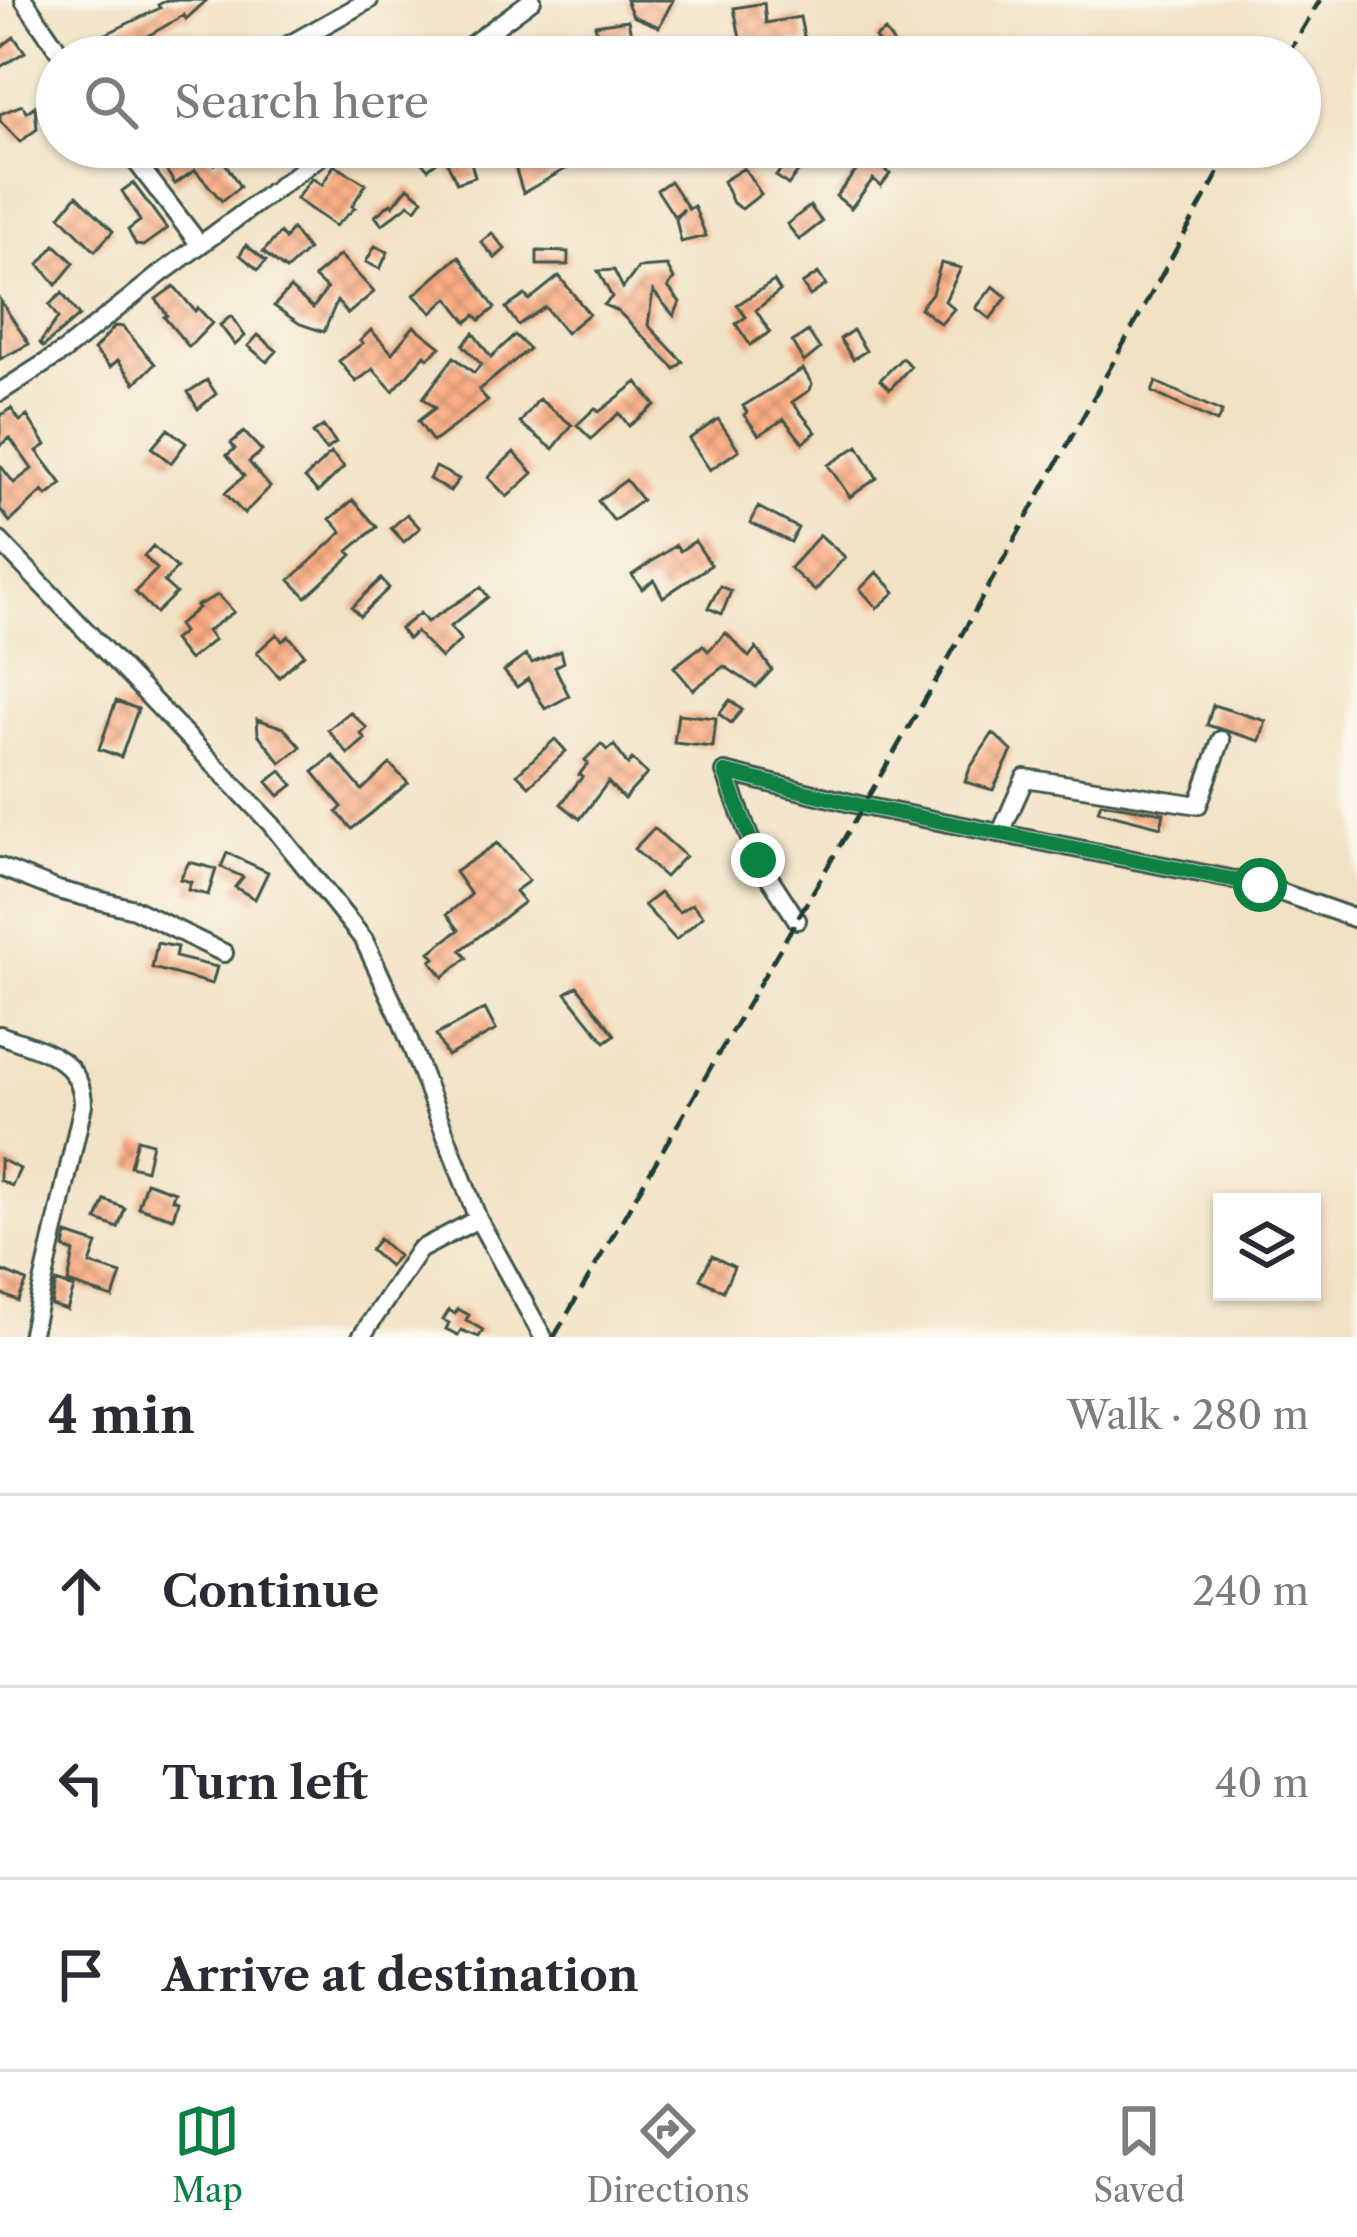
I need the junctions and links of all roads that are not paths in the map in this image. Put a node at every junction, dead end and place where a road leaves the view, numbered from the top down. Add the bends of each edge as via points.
1 (24, 0) edge
2 (369, 0) edge
3 (532, 0) edge
4 (49, 36) edge
5 (305, 36) edge
6 (483, 36) edge
7 (141, 168) edge
8 (304, 168) edge
9 (200, 245) junction
10 (0, 392) edge
11 (0, 541) edge
12 (1221, 740) dead end
13 (1001, 832) junction
14 (0, 867) edge
15 (797, 920) dead end
16 (1357, 920) edge
17 (224, 953) dead end
18 (0, 1035) edge
19 (478, 1219) junction
20 (32, 1337) edge
21 (361, 1337) edge
22 (543, 1337) edge

1 - 4 street
2 - 5 street
3 - 6 street
7 - 9 street
8 - 9 street
9 - 10 street
11 - 19 street via 271,824 364,940
12 - 13 street via 1206,806 1025,778
13 - 15 street via 725,772 758,860
13 - 16 street via 1260,885
14 - 17 street via 134,909
18 - 20 street via 64,1061 83,1087
19 - 21 street via 419,1250
19 - 22 street

